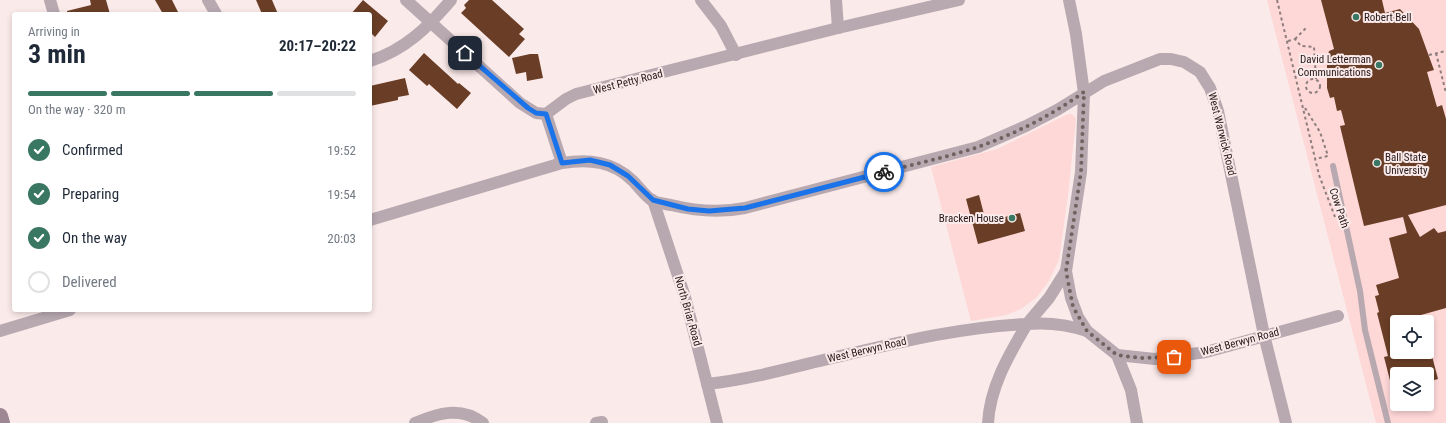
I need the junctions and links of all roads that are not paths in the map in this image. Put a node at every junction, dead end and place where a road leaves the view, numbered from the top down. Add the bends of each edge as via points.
1 (50, 0) edge
2 (208, 0) edge
3 (406, 0) edge
4 (451, 0) edge
5 (701, 0) edge
6 (836, 0) edge
7 (959, 0) edge
8 (1069, 0) edge
9 (53, 12) edge
10 (215, 12) edge
11 (432, 23) junction
12 (838, 28) junction
13 (736, 55) junction
14 (372, 59) edge
15 (1084, 92) junction
16 (546, 114) junction
17 (562, 163) junction
18 (1333, 166) dead end
19 (653, 200) junction
20 (372, 219) edge
21 (1066, 271) junction
22 (63, 312) edge
23 (1338, 316) dead end
24 (1027, 324) junction
25 (0, 331) edge
26 (1087, 331) junction
27 (1264, 336) junction
28 (1117, 355) junction
29 (707, 384) junction
30 (0, 416) edge
31 (2, 423) edge
32 (415, 423) edge
33 (483, 423) edge
34 (716, 423) edge
35 (988, 423) edge
36 (1137, 423) edge
37 (1286, 423) edge
38 (1388, 423) edge

1 - 9 street
2 - 10 street
3 - 11 street
4 - 11 street
5 - 13 street via 721,26
6 - 12 street
7 - 12 street, West Petty Road
8 - 15 street
11 - 14 street via 399,48
11 - 16 street via 524,106 536,113
12 - 13 street, West Petty Road
13 - 16 street, West Petty Road via 576,94 566,98
15 - 19 street, West Warwick Road via 1057,110 978,147 745,208 709,211 688,209
15 - 21 street via 1081,172
15 - 27 street, West Warwick Road via 1120,74 1160,59 1184,62 1200,72 1210,88 1225,140
16 - 17 street
17 - 19 street, West Warwick Road via 590,160 610,165 628,176
17 - 20 street
18 - 38 lane via 1366,330
19 - 29 street, North Briar Road via 685,297
21 - 24 street via 1049,298
21 - 26 street via 1073,307
22 - 25 street
23 - 27 street, West Berwyn Road
24 - 26 street, West Berwyn Road via 1061,324
24 - 29 street, West Berwyn Road via 978,327 744,379
24 - 35 street via 1000,373 991,401
26 - 28 street
27 - 28 street, West Berwyn Road via 1206,352 1174,357 1140,358
27 - 37 street, West Warwick Road
28 - 36 street via 1130,390
29 - 34 street, North Briar Road
30 - 31 main road
32 - 33 street via 449,412 467,414

